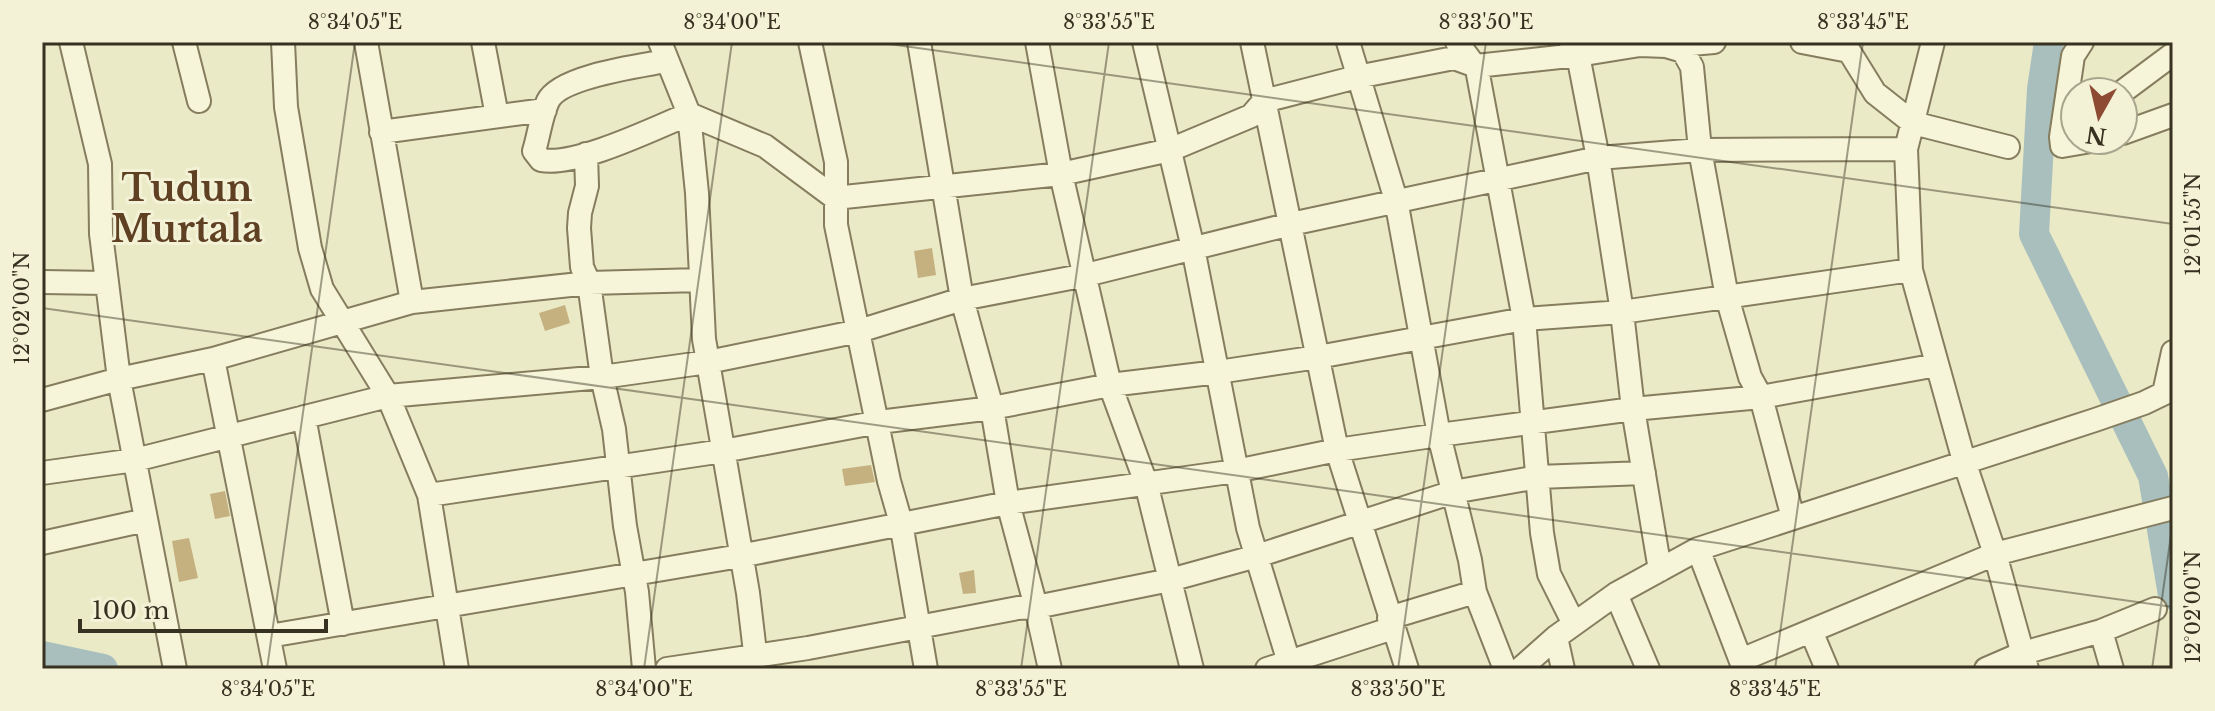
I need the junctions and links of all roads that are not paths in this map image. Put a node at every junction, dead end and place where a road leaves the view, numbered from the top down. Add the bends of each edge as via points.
1 (71, 42) edge
2 (184, 42) edge
3 (283, 42) edge
4 (366, 42) edge
5 (483, 42) edge
6 (810, 42) edge
7 (919, 42) edge
8 (1037, 42) edge
9 (1144, 42) edge
10 (1252, 42) edge
11 (1348, 42) edge
12 (1457, 42) edge
13 (1714, 42) edge
14 (1802, 42) edge
15 (1933, 42) edge
16 (2082, 42) edge
17 (1640, 44) edge
18 (1833, 45) edge
19 (1666, 46) junction
20 (1574, 49) edge
21 (663, 51) edge
22 (2173, 54) edge
23 (1476, 66) junction
24 (2072, 76) edge
25 (1357, 77) junction
26 (2139, 79) edge
27 (199, 101) dead end
28 (1264, 101) junction
29 (545, 110) junction
30 (689, 114) junction
31 (2173, 115) edge
32 (497, 116) junction
33 (1913, 123) junction
34 (2139, 127) edge
35 (381, 132) junction
36 (2008, 147) dead end
37 (1906, 149) junction
38 (1170, 150) junction
39 (1700, 150) junction
40 (586, 154) junction
41 (1598, 158) junction
42 (1061, 174) junction
43 (1498, 177) junction
44 (942, 188) junction
45 (835, 198) junction
46 (1396, 200) junction
47 (1291, 224) junction
48 (1193, 248) junction
49 (1911, 270) junction
50 (1086, 275) junction
51 (700, 280) junction
52 (42, 282) edge
53 (106, 283) junction
54 (589, 283) junction
55 (1727, 297) junction
56 (962, 299) junction
57 (412, 302) junction
58 (1622, 312) junction
59 (1524, 319) junction
60 (344, 322) junction
61 (859, 331) junction
62 (1423, 337) junction
63 (2173, 352) edge
64 (1318, 357) junction
65 (213, 359) junction
66 (708, 362) junction
67 (1937, 365) junction
68 (1218, 372) junction
69 (602, 377) junction
70 (119, 379) junction
71 (1110, 385) junction
72 (2160, 395) edge
73 (388, 396) junction
74 (1761, 397) junction
75 (42, 400) edge
76 (992, 408) junction
77 (1633, 409) junction
78 (304, 417) junction
79 (879, 422) junction
80 (1534, 423) junction
81 (1439, 435) junction
82 (229, 438) junction
83 (1337, 450) junction
84 (723, 451) junction
85 (135, 460) junction
86 (1964, 461) junction
87 (618, 467) junction
88 (1236, 471) junction
89 (42, 473) edge
90 (1644, 473) junction
91 (1538, 477) junction
92 (1146, 483) junction
93 (1453, 492) junction
94 (429, 495) junction
95 (1008, 503) junction
96 (2173, 508) edge
97 (1793, 518) junction
98 (146, 520) junction
99 (901, 523) junction
100 (1360, 523) junction
101 (42, 543) edge
102 (1698, 549) junction
103 (1995, 554) junction
104 (740, 556) junction
105 (1257, 556) junction
106 (1660, 570) junction
107 (633, 573) junction
108 (1170, 580) junction
109 (1475, 592) junction
110 (1616, 594) junction
111 (448, 606) junction
112 (1036, 607) junction
113 (2155, 609) dead end
114 (1391, 623) junction
115 (343, 624) junction
116 (1574, 624) junction
117 (919, 628) junction
118 (1811, 631) junction
119 (2101, 631) junction
120 (269, 636) junction
121 (1556, 637) junction
122 (2025, 661) edge
123 (757, 663) edge
124 (1743, 665) edge
125 (1185, 667) edge
126 (1282, 667) edge
127 (175, 669) edge
128 (275, 669) edge
129 (457, 669) edge
130 (644, 669) edge
131 (667, 669) edge
132 (926, 669) edge
133 (1050, 669) edge
134 (1407, 669) edge
135 (1505, 669) edge
136 (1520, 669) edge
137 (1563, 669) edge
138 (1648, 669) edge
139 (1827, 669) edge
140 (1986, 669) edge
141 (2112, 669) edge

1 - 53 street via 100,164
2 - 27 street
3 - 60 street via 286,107 310,248 322,289
4 - 35 street
5 - 32 street
6 - 45 street via 836,162
7 - 44 street
8 - 42 street
9 - 38 street
10 - 28 street
11 - 25 street
12 - 23 street
13 - 19 street
14 - 18 street
15 - 33 street
16 - 24 street via 2073,56
17 - 19 street
17 - 20 street
18 - 33 street via 1849,51 1875,93
19 - 39 street via 1683,51 1692,67
20 - 23 street
20 - 41 street
21 - 29 street via 560,88
21 - 30 street
22 - 26 street
23 - 25 street via 1454,58
23 - 43 street
25 - 28 street
25 - 46 street
28 - 38 street via 1251,116
28 - 47 street
29 - 32 street
29 - 40 street via 534,151 541,160
30 - 40 street
30 - 45 street via 765,146
30 - 51 street
31 - 34 street
32 - 35 street
33 - 36 street
33 - 37 street
35 - 57 street
37 - 39 street
37 - 49 street
38 - 42 street
38 - 48 street
39 - 41 street
39 - 55 street
40 - 54 street via 587,186 579,228 582,267
41 - 43 street
41 - 58 street
42 - 44 street
42 - 50 street
43 - 46 street
43 - 59 street
44 - 45 street
44 - 56 street
45 - 61 street
46 - 47 street
46 - 62 street
47 - 48 street
47 - 64 street
48 - 50 street
48 - 68 street
49 - 55 street
49 - 67 street
50 - 56 street
50 - 71 street
51 - 54 street
51 - 66 street
52 - 53 street
53 - 70 street
54 - 57 street
54 - 69 street
55 - 58 street
55 - 74 street
56 - 61 street
56 - 76 street
57 - 60 street
58 - 59 street
58 - 77 street
59 - 62 street
59 - 80 street
60 - 65 street
60 - 73 street
61 - 66 street
61 - 79 street
62 - 64 street
62 - 81 street
63 - 72 street
64 - 68 street
64 - 83 street
65 - 70 street
65 - 82 street
66 - 69 street
66 - 84 street
67 - 74 street
67 - 86 street
68 - 71 street
68 - 88 street
69 - 73 street
69 - 87 street
70 - 75 street
70 - 85 street
71 - 76 street
71 - 92 street
72 - 86 street
73 - 78 street
73 - 94 street
74 - 77 street
74 - 97 street
76 - 79 street
76 - 95 street
77 - 80 street
77 - 90 street
78 - 82 street
78 - 115 street
79 - 84 street
79 - 99 street
80 - 81 street
80 - 91 street
81 - 83 street
81 - 93 street
82 - 85 street
82 - 120 street
83 - 88 street
83 - 100 street
84 - 87 street
84 - 104 street
85 - 89 street
85 - 98 street
86 - 97 street
86 - 103 street
87 - 94 street
87 - 107 street
88 - 92 street
88 - 105 street
90 - 91 street
90 - 106 street
91 - 93 street
91 - 116 street via 1549,574
92 - 95 street
92 - 108 street
93 - 100 street
93 - 109 street
94 - 111 street
95 - 99 street
95 - 112 street
96 - 103 street
97 - 102 street
98 - 101 street
98 - 127 street
99 - 104 street
99 - 117 street
100 - 105 street
100 - 114 street
102 - 106 street
102 - 124 street
103 - 118 street
103 - 122 street
104 - 107 street
104 - 123 street
105 - 108 street
105 - 126 street
106 - 110 street
107 - 111 street
107 - 130 street
108 - 112 street
108 - 125 street
109 - 114 street
109 - 135 street
110 - 116 street
110 - 138 street
111 - 115 street
111 - 129 street
112 - 117 street
112 - 133 street
113 - 119 street
114 - 126 street
114 - 134 street
115 - 120 street
116 - 121 street
117 - 123 street
117 - 132 street
118 - 124 street
118 - 139 street
119 - 122 street
119 - 141 street
120 - 128 street
121 - 136 street
121 - 137 street
122 - 140 street
123 - 131 street

